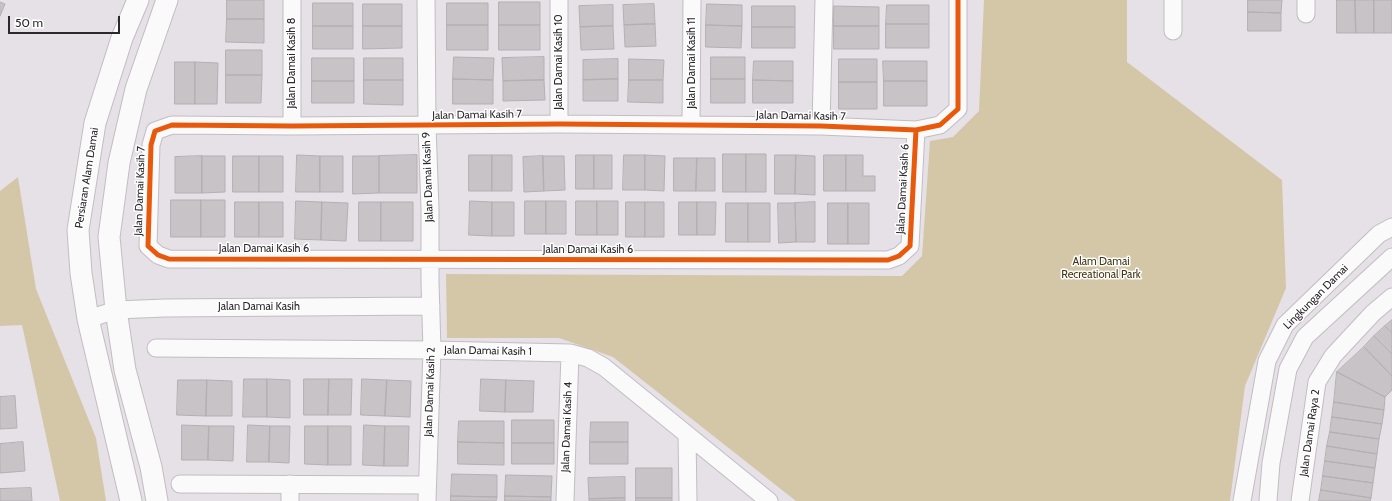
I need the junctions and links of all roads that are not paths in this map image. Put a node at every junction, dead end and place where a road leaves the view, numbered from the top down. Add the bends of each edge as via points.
1 (138, 0) edge
2 (167, 0) edge
3 (292, 0) edge
4 (426, 0) edge
5 (559, 0) edge
6 (692, 0) edge
7 (824, 0) edge
8 (958, 0) edge
9 (1173, 0) edge
10 (1173, 32) dead end
11 (559, 124) junction
12 (691, 125) junction
13 (292, 126) junction
14 (427, 126) junction
15 (821, 126) junction
16 (916, 130) junction
17 (1392, 227) edge
18 (148, 246) joint
19 (1392, 257) edge
20 (430, 260) junction
21 (1392, 297) edge
22 (431, 306) junction
23 (116, 310) junction
24 (88, 319) junction
25 (156, 348) dead end
26 (432, 350) junction
27 (570, 353) junction
28 (687, 435) junction
29 (180, 484) dead end
30 (290, 484) junction
31 (427, 493) edge
32 (131, 501) edge
33 (157, 501) edge
34 (290, 501) edge
35 (565, 501) edge
36 (688, 501) edge
37 (769, 501) edge
38 (1242, 501) edge
39 (1268, 501) edge
40 (1300, 501) edge

1 - 24 street, Persiaran Alam Damai via 122,38 95,123 78,230
2 - 23 street via 136,89 119,163 109,237
3 - 13 street, Jalan Damai Kasih 8
4 - 14 street, Jalan Damai Kasih 9
5 - 11 street, Jalan Damai Kasih 10
6 - 12 street, Jalan Damai Kasih 11
7 - 15 street
8 - 16 street, Jalan Damai Kasih 7 via 958,109 940,125
9 - 10 street
11 - 12 street, Jalan Damai Kasih 7
11 - 14 street, Jalan Damai Kasih 7
12 - 15 street, Jalan Damai Kasih 7
13 - 14 street, Jalan Damai Kasih 7
13 - 18 street, Jalan Damai Kasih 7 via 172,125 155,131 151,145
14 - 20 street, Jalan Damai Kasih 9
15 - 16 street, Jalan Damai Kasih 7
16 - 20 street, Jalan Damai Kasih 6 via 910,246 899,256 888,260
17 - 38 street, Lingkungan Damai via 1379,234 1285,325 1267,361
18 - 20 street, Jalan Damai Kasih 6 via 158,255 169,259
19 - 39 street, Lingkungan Damai via 1305,337 1288,369 1271,463
20 - 22 street, Jalan Damai Kasih 9
21 - 40 street, Jalan Damai Raya 2 via 1373,313 1333,356 1317,382
22 - 23 street, Jalan Damai Kasih
22 - 26 street, Jalan Damai Kasih 2
23 - 24 street, Jalan Damai Kasih
23 - 33 street via 126,370
24 - 32 street, Persiaran Alam Damai
25 - 26 street, Jalan Damai Kasih 1
26 - 27 street, Jalan Damai Kasih 1
26 - 31 street, Jalan Damai Kasih 2
27 - 28 street, Jalan Damai Kasih 1 via 588,358 604,367
27 - 35 street, Jalan Damai Kasih 4
28 - 36 street
28 - 37 street, Jalan Damai Kasih 1
29 - 30 street
30 - 31 street
30 - 34 street

